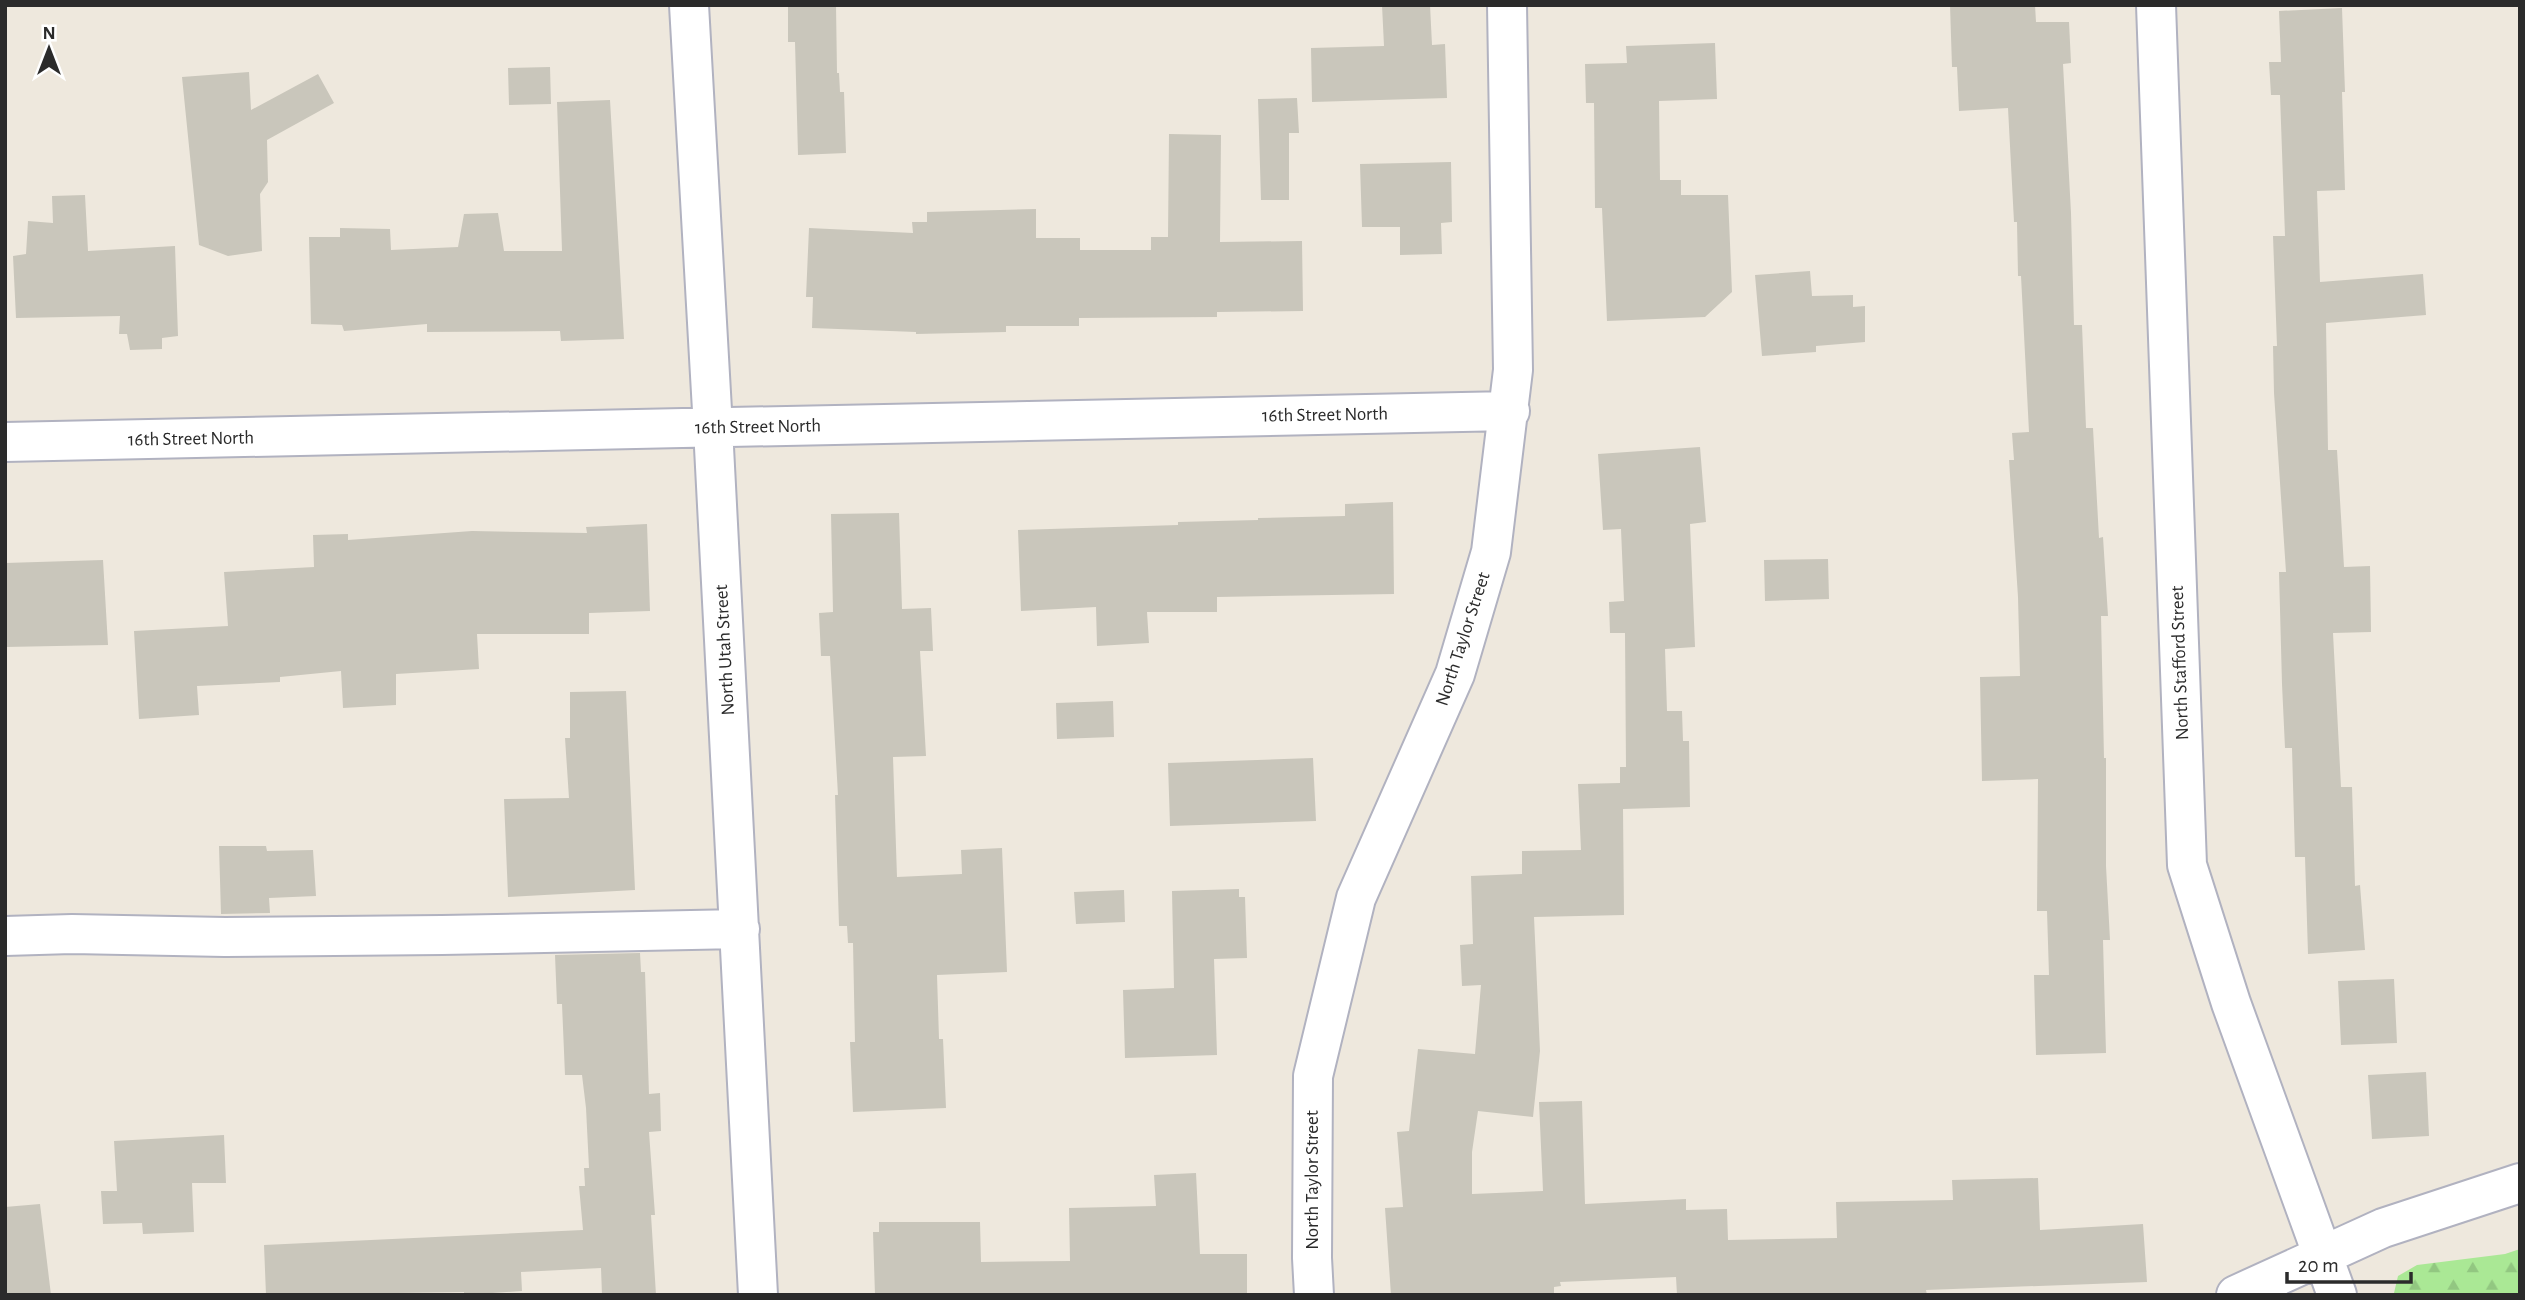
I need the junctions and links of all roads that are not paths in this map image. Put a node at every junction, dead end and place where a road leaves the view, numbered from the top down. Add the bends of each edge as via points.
1 (688, 5) edge
2 (1507, 5) edge
3 (2156, 5) edge
4 (1510, 411) junction
5 (713, 428) junction
6 (5, 442) edge
7 (740, 929) junction
8 (5, 936) edge
9 (2520, 1183) edge
10 (2323, 1254) junction
11 (758, 1295) edge
12 (1314, 1295) edge
13 (2236, 1295) edge
14 (2337, 1295) edge

1 - 5 street, North Utah Street
2 - 4 street, North Taylor Street
3 - 10 street, North Stafford Street via 2187,865 2231,1003
4 - 5 street, 16th Street North
4 - 12 street, North Taylor Street via 1491,552 1455,674 1356,898 1313,1076
5 - 6 street, 16th Street North
5 - 7 street, North Utah Street
7 - 8 street
7 - 11 street, North Utah Street
9 - 10 street via 2383,1228
10 - 13 street
10 - 14 street, North Stafford Street

